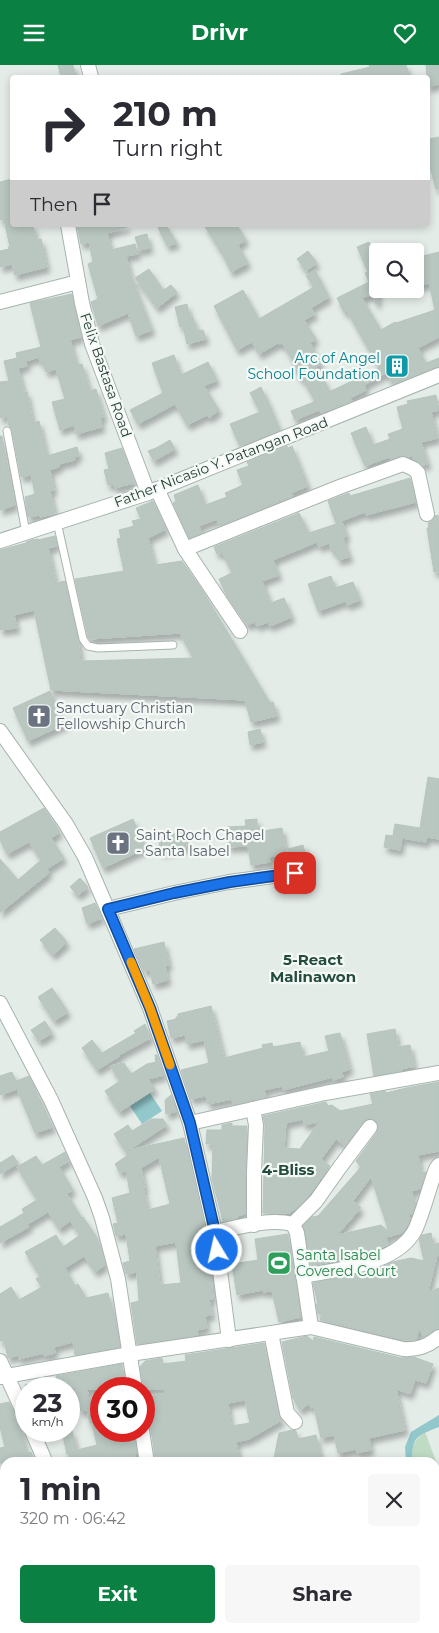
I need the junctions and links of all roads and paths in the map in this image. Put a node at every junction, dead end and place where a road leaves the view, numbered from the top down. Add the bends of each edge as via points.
1 (68, 227) edge
2 (78, 282) junction
3 (0, 302) edge
4 (439, 375) edge
5 (7, 431) dead end
6 (152, 491) junction
7 (427, 514) dead end
8 (58, 522) junction
9 (26, 533) junction
10 (0, 541) edge
11 (185, 549) junction
12 (240, 631) dead end
13 (173, 645) dead end
14 (0, 731) edge
15 (295, 873) dead end
16 (108, 909) junction
17 (0, 1003) edge
18 (439, 1073) edge
19 (253, 1109) junction
20 (190, 1123) junction
21 (370, 1127) dead end
22 (439, 1165) edge
23 (293, 1224) junction
24 (254, 1225) junction
25 (215, 1232) junction
26 (303, 1276) junction
27 (310, 1327) junction
28 (271, 1333) junction
29 (439, 1337) edge
30 (229, 1340) junction
31 (130, 1354) junction
32 (0, 1361) edge
33 (4, 1376) edge
34 (133, 1377) edge
35 (15, 1397) edge
36 (295, 1422) dead end
37 (37, 1442) edge
38 (144, 1442) edge
39 (43, 1457) edge
40 (146, 1457) edge

1 - 2 street, Felix Bastasa Road
2 - 3 street
2 - 6 street, Felix Bastasa Road via 92,344
4 - 6 street, Father Nicasio Y. Patangan Road
5 - 9 lane
6 - 8 street, Father Nicasio Y. Patangan Road
6 - 11 street, Felix Bastasa Road
7 - 11 street via 418,473 403,464
8 - 9 street, Father Nicasio Y. Patangan Road
8 - 13 lane via 88,646
9 - 10 street, Father Nicasio Y. Patangan Road
11 - 12 street, Felix Bastasa Road
14 - 16 street via 66,824
15 - 16 street via 220,884
16 - 20 street via 150,1008
17 - 31 street via 51,1099 95,1198 118,1279
18 - 19 street
19 - 20 street
19 - 24 street via 256,1125
20 - 25 street
21 - 23 street via 316,1201
22 - 26 street via 416,1229 402,1246 368,1263
23 - 24 street
23 - 26 street
24 - 25 street
25 - 30 street
26 - 27 street
27 - 28 street
27 - 29 street via 414,1350
28 - 30 street
28 - 36 street via 287,1413
30 - 31 street
31 - 33 street
31 - 34 street
32 - 33 street
33 - 35 street
37 - 39 street
38 - 40 street

